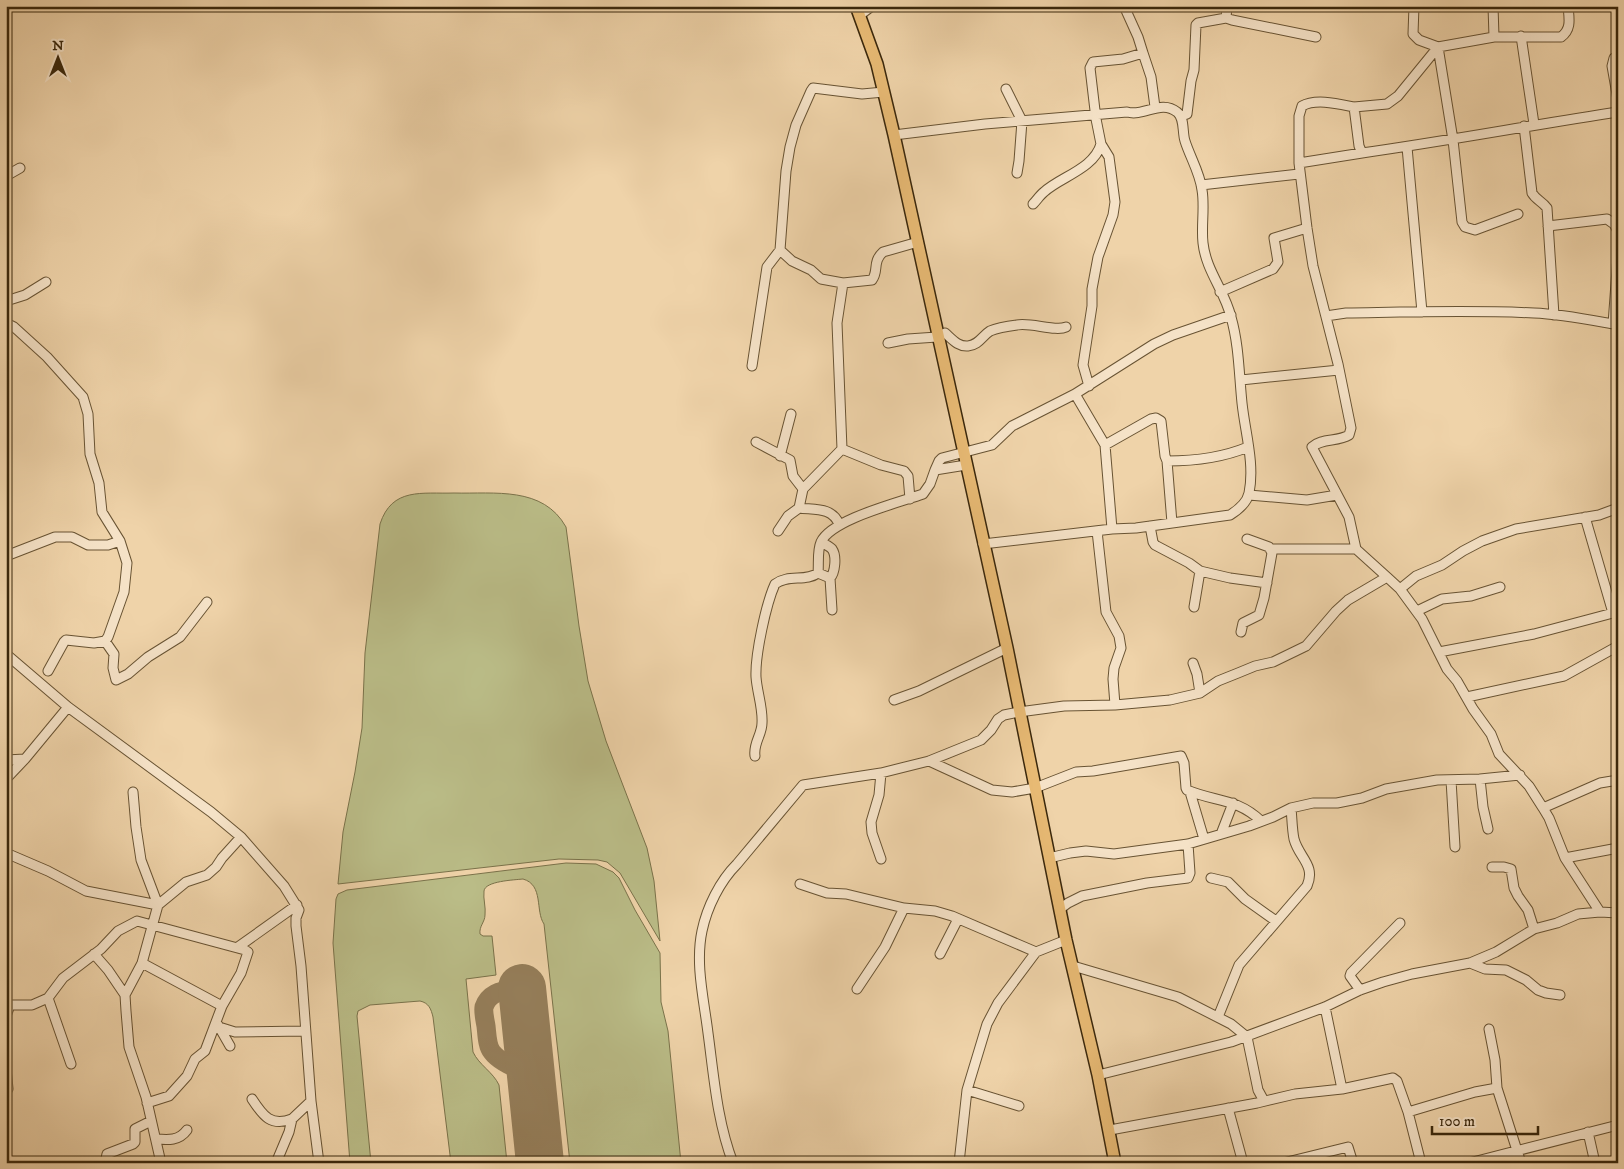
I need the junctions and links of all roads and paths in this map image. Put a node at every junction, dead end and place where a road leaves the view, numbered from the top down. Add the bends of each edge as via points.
1 (872, 6) edge
2 (1124, 6) edge
3 (1227, 6) edge
4 (1414, 6) edge
5 (1493, 6) edge
6 (1568, 6) edge
7 (858, 10) edge
8 (1226, 18) junction
9 (1521, 36) junction
10 (1316, 37) dead end
11 (1494, 37) junction
12 (1438, 47) junction
13 (1143, 53) junction
14 (1618, 56) edge
15 (1006, 89) dead end
16 (884, 92) junction
17 (1618, 100) edge
18 (1155, 107) junction
19 (1354, 107) junction
20 (1618, 112) edge
21 (1095, 114) junction
22 (1181, 116) junction
23 (1022, 121) junction
24 (1534, 124) junction
25 (1524, 126) junction
26 (894, 134) junction
27 (1453, 140) junction
28 (1101, 144) junction
29 (1407, 147) junction
30 (1362, 153) junction
31 (1299, 163) junction
32 (20, 168) dead end
33 (1016, 173) dead end
34 (1300, 174) junction
35 (6, 176) edge
36 (1201, 185) junction
37 (1033, 204) dead end
38 (1518, 214) dead end
39 (1548, 226) junction
40 (1307, 228) junction
41 (1618, 231) edge
42 (918, 242) junction
43 (780, 250) junction
44 (1618, 256) edge
45 (46, 282) dead end
46 (843, 283) junction
47 (1220, 292) junction
48 (6, 301) edge
49 (1422, 312) junction
50 (1231, 315) junction
51 (1554, 315) junction
52 (1326, 316) junction
53 (6, 323) edge
54 (1615, 325) edge
55 (1066, 327) dead end
56 (937, 337) junction
57 (888, 343) dead end
58 (942, 356) junction
59 (752, 366) dead end
60 (1339, 370) junction
61 (1241, 380) junction
62 (1089, 386) junction
63 (1075, 394) junction
64 (792, 414) dead end
65 (756, 442) dead end
66 (1105, 445) junction
67 (1248, 447) junction
68 (842, 449) junction
69 (963, 452) junction
70 (780, 456) junction
71 (1168, 460) junction
72 (966, 465) junction
73 (935, 470) junction
74 (803, 489) junction
75 (1249, 495) junction
76 (1337, 495) junction
77 (910, 499) junction
78 (799, 508) junction
79 (1618, 508) edge
80 (1585, 517) junction
81 (1172, 523) junction
82 (839, 524) junction
83 (1150, 526) junction
84 (1112, 529) junction
85 (778, 531) dead end
86 (1097, 531) junction
87 (1247, 540) dead end
88 (120, 541) junction
89 (821, 542) junction
90 (983, 544) junction
91 (1271, 549) junction
92 (1356, 549) junction
93 (6, 556) edge
94 (1200, 571) junction
95 (818, 573) junction
96 (1387, 577) junction
97 (830, 578) junction
98 (1267, 583) junction
99 (1500, 586) dead end
100 (1400, 589) junction
101 (207, 602) dead end
102 (1194, 607) dead end
103 (832, 610) dead end
104 (1417, 611) junction
105 (1615, 612) edge
106 (1241, 632) dead end
107 (106, 641) junction
108 (1618, 646) edge
109 (1007, 648) junction
110 (1439, 652) junction
111 (6, 654) edge
112 (1193, 662) dead end
113 (48, 672) junction
114 (32, 675) junction
115 (46, 687) junction
116 (1200, 693) junction
117 (1467, 697) junction
118 (894, 700) dead end
119 (1115, 705) junction
120 (68, 707) junction
121 (1019, 712) junction
122 (755, 756) dead end
123 (25, 759) junction
124 (6, 760) edge
125 (929, 761) junction
126 (882, 772) junction
127 (1520, 775) junction
128 (6, 779) edge
129 (1480, 779) junction
130 (1451, 780) junction
131 (1618, 780) edge
132 (1035, 788) junction
133 (134, 792) dead end
134 (1190, 792) junction
135 (1233, 803) junction
136 (1291, 808) junction
137 (1543, 808) junction
138 (1261, 821) junction
139 (1488, 829) dead end
140 (1221, 834) junction
141 (241, 837) junction
142 (1204, 839) junction
143 (1188, 844) junction
144 (1455, 847) dead end
145 (1618, 848) edge
146 (6, 853) edge
147 (1049, 858) junction
148 (1564, 858) junction
149 (880, 859) dead end
150 (1492, 867) dead end
151 (1211, 878) dead end
152 (800, 884) dead end
153 (158, 904) junction
154 (297, 905) junction
155 (904, 908) junction
156 (1060, 909) junction
157 (1600, 912) junction
158 (1618, 913) edge
159 (958, 919) junction
160 (1276, 921) junction
161 (1400, 923) dead end
162 (153, 925) junction
163 (1534, 929) junction
164 (1066, 940) junction
165 (238, 946) junction
166 (1036, 952) junction
167 (94, 954) junction
168 (940, 954) dead end
169 (142, 963) junction
170 (1470, 963) junction
171 (1073, 966) junction
172 (857, 989) dead end
173 (1360, 990) junction
174 (125, 995) junction
175 (1560, 995) dead end
176 (48, 998) junction
177 (8, 1004) edge
178 (222, 1006) junction
179 (1325, 1006) junction
180 (6, 1016) edge
181 (1218, 1017) junction
182 (218, 1025) junction
183 (1489, 1030) dead end
184 (305, 1031) junction
185 (1247, 1037) junction
186 (230, 1046) dead end
187 (71, 1064) dead end
188 (6, 1068) edge
189 (1098, 1075) junction
190 (1497, 1088) junction
191 (1342, 1089) junction
192 (967, 1090) junction
193 (6, 1092) edge
194 (252, 1099) dead end
195 (311, 1101) junction
196 (1264, 1101) junction
197 (147, 1102) junction
198 (1019, 1106) dead end
199 (1228, 1108) junction
200 (1408, 1112) junction
201 (292, 1119) junction
202 (150, 1121) junction
203 (1618, 1125) edge
204 (187, 1130) dead end
205 (1110, 1130) junction
206 (1588, 1132) junction
207 (156, 1139) junction
208 (1518, 1150) junction
209 (1288, 1162) edge
210 (105, 1163) edge
211 (161, 1163) edge
212 (276, 1163) edge
213 (319, 1163) edge
214 (733, 1163) edge
215 (959, 1163) edge
216 (1115, 1163) edge
217 (1243, 1163) edge
218 (1353, 1163) edge
219 (1421, 1163) edge
220 (1469, 1163) edge
221 (1522, 1163) edge
222 (1595, 1163) edge

1 - 7 street
2 - 13 street
3 - 8 street
4 - 12 street via 1414,34 1419,40
5 - 11 street
6 - 9 street via 1569,26 1561,37
7 - 16 main road
8 - 10 street
8 - 22 street via 1196,25 1188,110
9 - 11 street
9 - 24 street
11 - 12 street
12 - 19 street via 1398,96 1387,104
12 - 27 street
13 - 18 street via 1151,77
13 - 21 street via 1093,62 1090,68
14 - 17 street via 1612,66
15 - 23 street
16 - 26 main road
16 - 43 street via 862,94 813,88 811,91 796,125 788,155
18 - 21 street via 1142,113
18 - 22 street via 1169,108
19 - 30 street
19 - 31 street via 1319,102 1308,102 1302,106
20 - 24 street
21 - 23 street
21 - 28 street
22 - 36 street via 1184,140
23 - 26 street
23 - 33 street
24 - 25 street
25 - 27 street
25 - 39 street via 1532,193 1547,208
26 - 42 main road
27 - 29 street
27 - 38 street via 1465,227 1475,230
28 - 37 street via 1081,169 1044,191
28 - 62 street via 1109,156 1115,202 1092,289 1084,366
29 - 30 street
29 - 49 street
30 - 31 street
31 - 34 street
32 - 35 street
34 - 36 street
34 - 40 street
36 - 47 street via 1203,244
39 - 41 street via 1607,219
39 - 51 street
40 - 47 street via 1274,238 1278,262 1273,269
40 - 52 street
42 - 46 street via 878,256 872,280
42 - 56 main road
43 - 46 street via 792,262 821,278
43 - 59 street via 768,267
44 - 54 street
45 - 48 street
46 - 68 street via 837,323
47 - 50 street
49 - 51 street
49 - 52 street
50 - 61 street
50 - 62 street via 1154,344
51 - 54 street
52 - 60 street
53 - 88 street via 47,356 83,397 102,512
55 - 58 street via 1018,324 990,332 977,344 968,346 959,345 945,333 945,353
56 - 57 street
56 - 58 main road
58 - 69 main road
60 - 61 street
60 - 76 street via 1351,428 1349,435 1344,439 1316,443 1312,447
61 - 67 street
62 - 63 street
63 - 66 street
63 - 69 street via 1012,426 992,445
64 - 70 street
65 - 70 street
66 - 71 street via 1156,418 1162,421
66 - 84 street
67 - 71 street via 1226,454
67 - 75 street via 1251,464
68 - 74 street
68 - 77 street via 904,471 908,476
69 - 72 main road
69 - 73 street via 942,458
70 - 74 street via 790,460 793,476
71 - 81 street
72 - 73 street
72 - 90 main road
73 - 77 street via 922,494
74 - 78 street
75 - 76 street via 1307,500
75 - 81 street via 1230,515
76 - 92 street via 1348,517
77 - 82 street
78 - 82 street via 831,513
78 - 85 street via 788,516
79 - 80 street via 1599,516
80 - 100 street via 1516,529 1482,541 1416,576
80 - 105 street
81 - 83 street
82 - 89 street
83 - 84 street
83 - 94 street via 1155,546
84 - 86 street
86 - 90 street
86 - 119 street via 1106,612 1119,636 1121,648 1114,668
87 - 91 street
88 - 93 street via 88,545 72,537 55,537
88 - 107 street via 126,563 124,592
89 - 95 street
89 - 97 street via 834,552 834,571
90 - 109 main road
91 - 92 street
91 - 98 street
92 - 96 street
94 - 98 street
94 - 102 street
95 - 97 street
95 - 122 street via 808,578 779,580 772,590 757,656 762,724
96 - 100 street
96 - 116 street via 1348,600 1306,646 1218,681
97 - 103 street
98 - 106 street via 1259,615 1243,623
99 - 104 street via 1471,596 1442,599
100 - 104 street
101 - 107 street via 180,637 116,680 112,668 114,654
104 - 110 street
105 - 110 street via 1534,634
107 - 113 street via 66,640
108 - 117 street via 1564,676
109 - 118 street
109 - 121 main road
110 - 117 street
111 - 114 street
112 - 116 street
113 - 114 street
113 - 115 street
114 - 115 street
115 - 120 street
116 - 119 street via 1170,700
117 - 127 street via 1491,734 1499,754
119 - 121 street via 1064,706
120 - 123 street
120 - 141 street
121 - 125 street via 998,719 981,740
121 - 132 main road
123 - 124 street
123 - 128 street
125 - 126 street
125 - 132 street via 992,790 1012,792
126 - 149 street via 871,822
126 - 214 street via 803,785 727,874 706,917 701,940 700,975 718,1113
127 - 129 street
127 - 137 street
129 - 130 street
129 - 139 street
130 - 136 street via 1386,789 1354,800
130 - 144 street
131 - 137 street via 1600,783
132 - 134 street via 1076,772 1181,756 1186,788
132 - 147 main road
133 - 153 street via 141,860
134 - 135 street
134 - 142 street
135 - 138 street
135 - 140 street
136 - 138 street
136 - 160 street via 1294,838 1311,876 1307,886
137 - 148 street
138 - 140 street
140 - 142 street
141 - 153 street via 216,868 207,875 186,882
141 - 154 street
142 - 143 street
143 - 147 street via 1114,854 1086,851
143 - 156 street via 1188,878 1082,896
145 - 148 street
146 - 153 street via 86,891
147 - 156 main road
148 - 157 street
150 - 163 street via 1511,869 1514,888 1528,910
151 - 160 street via 1228,882
152 - 155 street via 827,893 846,894
153 - 162 street
154 - 165 street
154 - 184 street
155 - 159 street via 935,911
155 - 172 street via 885,947
156 - 164 main road
157 - 158 street
157 - 163 street via 1578,914
159 - 166 street
159 - 168 street
160 - 181 street via 1239,965
161 - 173 street via 1351,973
162 - 165 street
162 - 167 street via 141,921 131,923
162 - 169 street
163 - 170 street
164 - 166 street
164 - 171 main road
165 - 178 street via 248,952 247,957
166 - 192 street via 998,1003 987,1024
167 - 174 street
167 - 176 street via 62,978
169 - 174 street
169 - 178 street
170 - 173 street via 1412,974
170 - 175 street via 1485,969 1506,970 1538,990
171 - 181 street via 1178,997
171 - 189 main road
173 - 179 street
174 - 197 street via 129,1047
176 - 177 street via 32,1005
176 - 187 street
177 - 180 street
178 - 182 street
179 - 185 street
179 - 191 street
181 - 185 street
182 - 184 street via 235,1032
182 - 186 street
182 - 197 street via 205,1051 195,1059 187,1076 169,1096
183 - 190 street
184 - 195 street
185 - 189 street
185 - 196 street via 1258,1090
188 - 193 street
189 - 205 main road
190 - 200 street
190 - 208 street
191 - 196 street
191 - 200 street via 1393,1078
192 - 198 street
192 - 215 street
194 - 201 street via 273,1122
195 - 201 street
195 - 213 street
196 - 199 street
197 - 202 street
199 - 205 street
199 - 217 street
200 - 219 street
201 - 212 street
202 - 207 street
202 - 210 street via 135,1129 134,1144 108,1154
203 - 206 street
204 - 207 street via 176,1139
205 - 216 main road
206 - 208 street
206 - 222 street
207 - 211 street
208 - 220 street
208 - 221 street
209 - 218 street via 1348,1147

